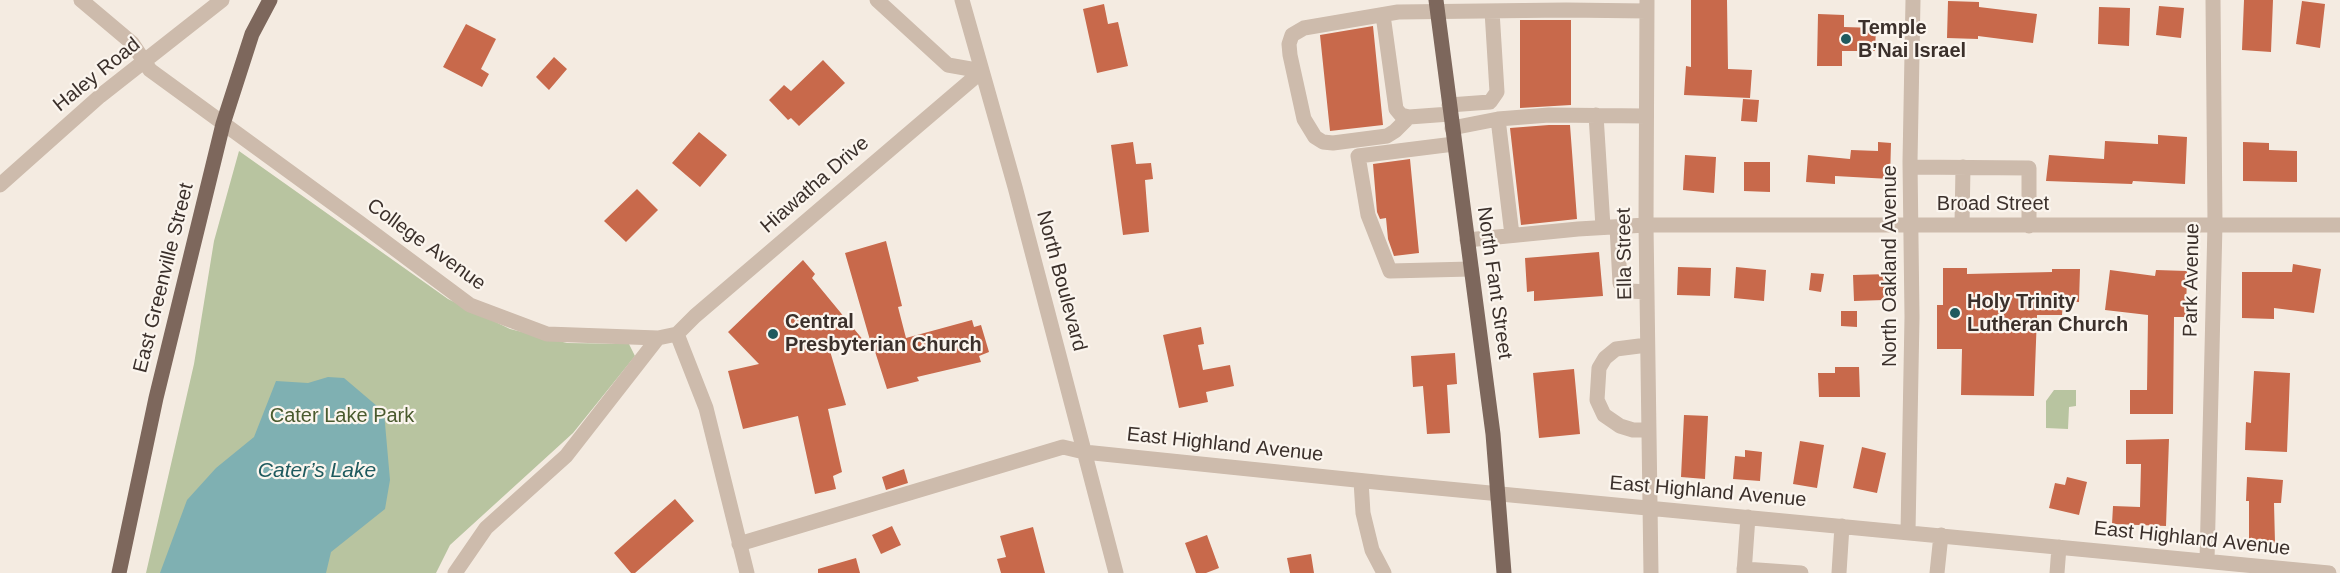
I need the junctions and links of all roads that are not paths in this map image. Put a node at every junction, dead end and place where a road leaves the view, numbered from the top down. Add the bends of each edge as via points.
1 (81, 0) edge
2 (222, 0) edge
3 (270, 0) edge
4 (877, 0) edge
5 (962, 0) edge
6 (1913, 0) edge
7 (2213, 0) edge
8 (1436, 6) edge
9 (1647, 6) edge
10 (1492, 11) junction
11 (1383, 15) junction
12 (145, 63) junction
13 (982, 71) junction
14 (1596, 115) junction
15 (1450, 116) junction
16 (1646, 116) junction
17 (1409, 117) junction
18 (1498, 118) junction
19 (223, 124) junction
20 (1454, 144) junction
21 (1910, 167) junction
22 (1963, 167) junction
23 (0, 184) edge
24 (1962, 224) junction
25 (2215, 224) junction
26 (1646, 225) junction
27 (2340, 225) edge
28 (1911, 226) junction
29 (2029, 226) junction
30 (1610, 227) junction
31 (1512, 235) junction
32 (1467, 240) junction
33 (1471, 269) junction
34 (1647, 292) junction
35 (677, 334) junction
36 (658, 338) junction
37 (1647, 345) junction
38 (1649, 430) junction
39 (1084, 452) junction
40 (1361, 481) junction
41 (1498, 494) junction
42 (1650, 508) junction
43 (1748, 517) junction
44 (1842, 526) junction
45 (1908, 532) junction
46 (1941, 535) junction
47 (739, 544) junction
48 (2058, 547) junction
49 (2207, 561) junction
50 (1744, 571) edge
51 (119, 573) edge
52 (455, 573) edge
53 (747, 573) edge
54 (1116, 573) edge
55 (1384, 573) edge
56 (1504, 573) edge
57 (1651, 573) edge
58 (1801, 573) edge
59 (1839, 573) edge
60 (1937, 573) edge
61 (2056, 573) edge
62 (2329, 573) edge

1 - 12 street, College Avenue via 132,43
2 - 12 street, Haley Road
3 - 19 main road, East Greenville Street via 252,34
4 - 13 street via 948,65
5 - 13 street, North Boulevard
6 - 21 street, North Oakland Avenue
7 - 25 street, Park Avenue
8 - 10 street
8 - 11 street
8 - 15 main road, North Fant Street
9 - 10 street
9 - 16 street, Ella Street
10 - 15 street via 1497,92 1490,102
11 - 17 street via 1396,109 1401,116
11 - 17 street via 1304,28 1292,35 1290,55 1304,119 1315,137 1333,143 1387,136
12 - 19 street, College Avenue
12 - 23 street, Haley Road via 100,96
13 - 35 street, Hiawatha Drive
13 - 39 street, North Boulevard
14 - 16 street
14 - 18 street
14 - 30 street
15 - 17 street
15 - 18 street
15 - 20 main road, North Fant Street
16 - 26 street, Ella Street
18 - 31 street
19 - 36 street, College Avenue via 470,306 547,334
19 - 51 main road, East Greenville Street via 156,398
20 - 32 main road, North Fant Street
20 - 33 street via 1358,156 1368,215 1390,271
21 - 22 street
21 - 28 street, North Oakland Avenue
22 - 24 street
22 - 29 street via 2030,168
24 - 28 street, Broad Street
24 - 29 street, Broad Street
25 - 27 street, Broad Street
25 - 29 street, Broad Street
25 - 49 street, Park Avenue
26 - 28 street, Broad Street
26 - 30 street, Broad Street
26 - 34 street, Ella Street
28 - 45 street, North Oakland Avenue
30 - 31 street, Broad Street
30 - 34 street via 1620,283 1631,291
31 - 32 street, Broad Street
32 - 33 main road, North Fant Street
33 - 41 main road, North Fant Street
34 - 37 street, Ella Street
35 - 36 street, College Avenue
35 - 47 street via 706,408
36 - 52 street via 566,456 486,528
37 - 38 street, Ella Street
37 - 38 street via 1616,349 1605,358 1599,368 1597,400 1604,416 1620,426
38 - 42 street, Ella Street
39 - 40 street, East Highland Avenue
39 - 47 street, East Highland Avenue via 1064,447
39 - 54 street, North Boulevard
40 - 41 street, East Highland Avenue
40 - 55 street via 1363,513 1372,550
41 - 42 street, East Highland Avenue
41 - 56 main road, North Fant Street
42 - 43 street, East Highland Avenue
42 - 57 street, Ella Street
43 - 44 street, East Highland Avenue
43 - 50 street
44 - 45 street, East Highland Avenue
44 - 59 street
45 - 46 street, East Highland Avenue
46 - 48 street, East Highland Avenue
46 - 60 street
47 - 53 street
48 - 49 street, East Highland Avenue
48 - 61 street
49 - 62 street, East Highland Avenue
50 - 58 street

